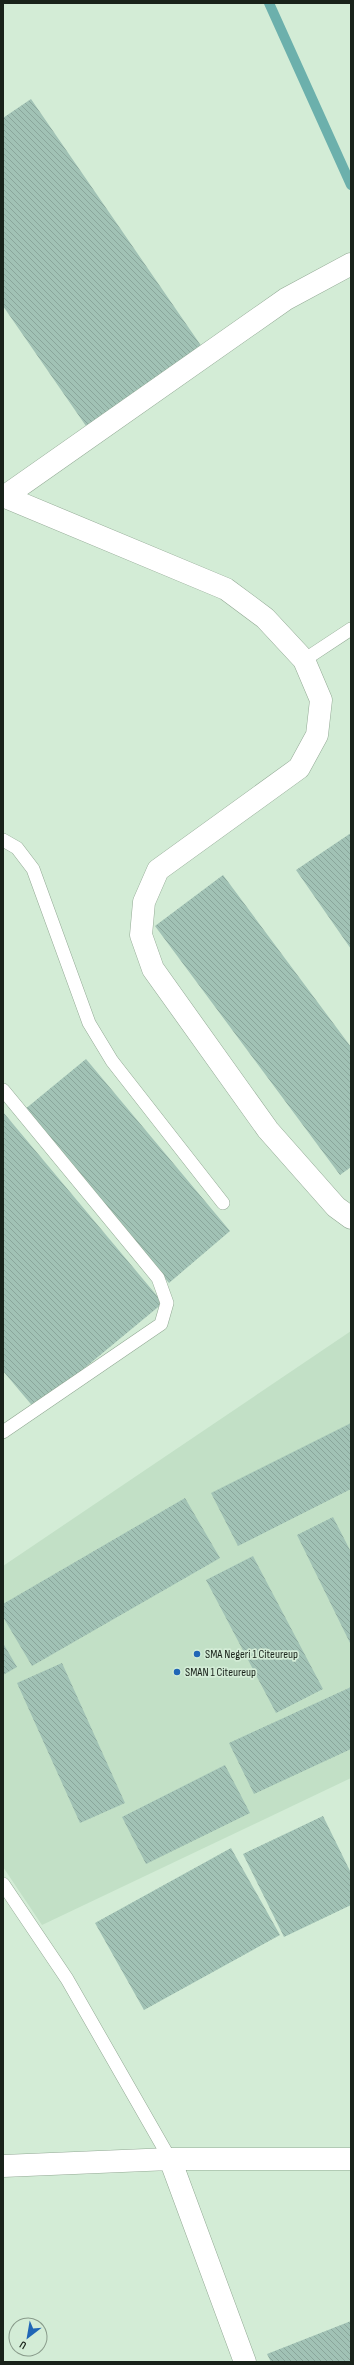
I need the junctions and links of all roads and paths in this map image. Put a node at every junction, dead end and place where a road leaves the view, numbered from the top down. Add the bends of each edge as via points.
1 (351, 264) edge
2 (4, 496) edge
3 (351, 629) edge
4 (304, 660) junction
5 (3, 840) edge
6 (3, 1090) edge
7 (223, 1203) dead end
8 (351, 1218) edge
9 (3, 1432) edge
10 (3, 1884) edge
11 (170, 2159) junction
12 (351, 2159) edge
13 (3, 2166) edge
14 (245, 2362) edge

1 - 2 street via 286,299
2 - 4 street via 226,590 265,618
3 - 4 lane
4 - 8 street via 321,700 317,735 299,768 158,870 144,902 141,935 154,969 268,1130 336,1207
5 - 7 lane via 17,848 33,869 89,1023 112,1062
6 - 9 lane via 158,1278 166,1303 161,1324
10 - 11 lane via 67,1979
11 - 12 street
11 - 13 street
11 - 14 street

